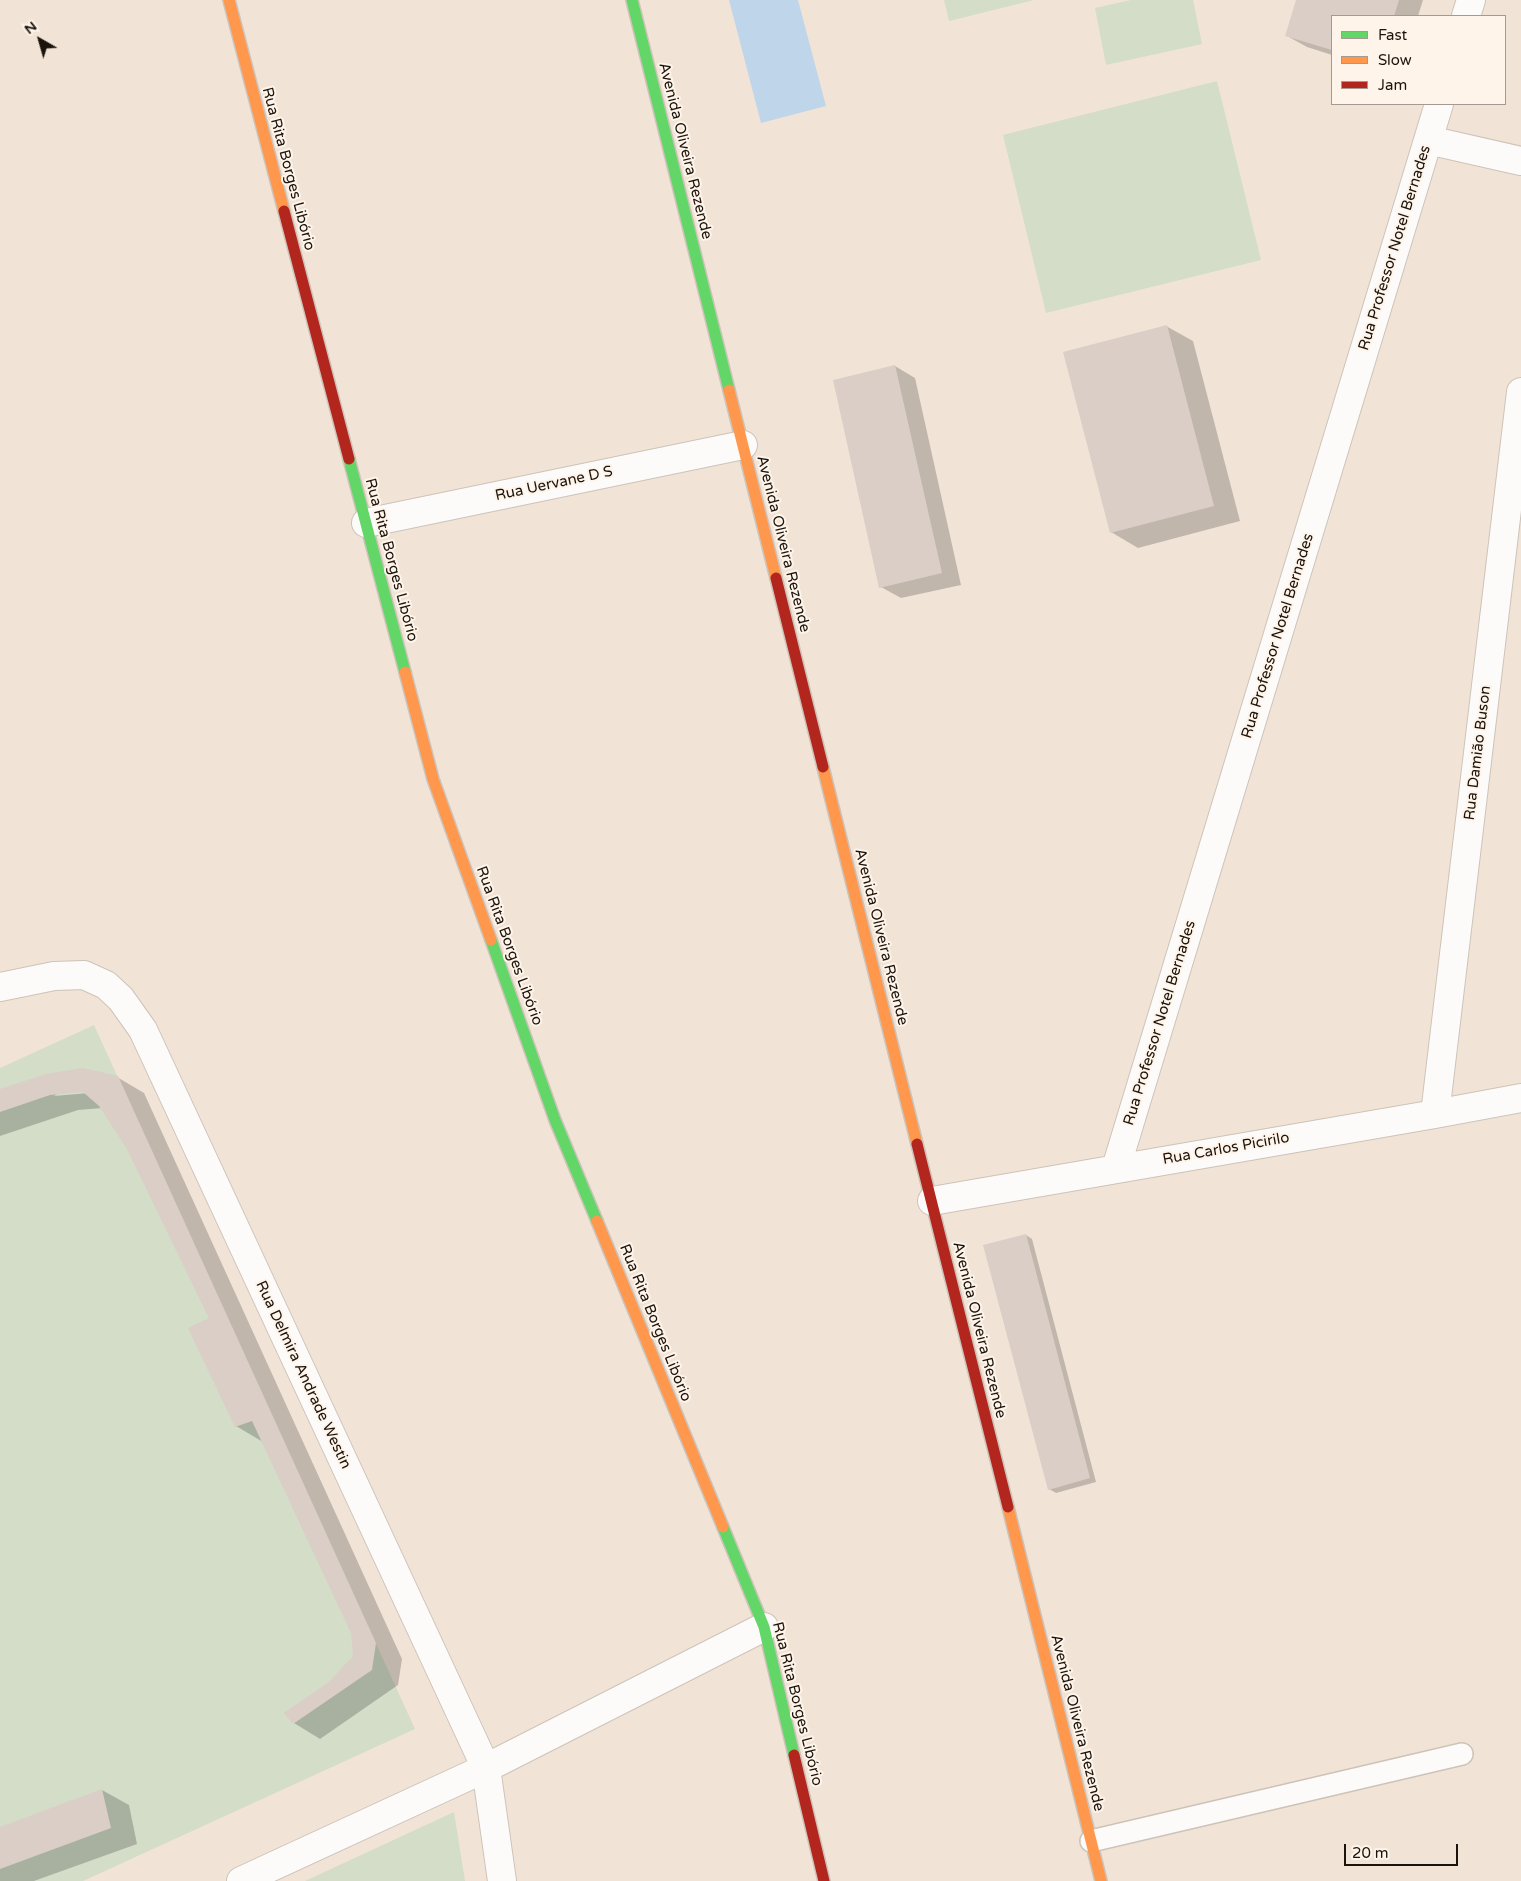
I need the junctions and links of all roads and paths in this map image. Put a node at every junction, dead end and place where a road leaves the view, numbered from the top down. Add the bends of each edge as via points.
1 (228, 0) edge
2 (632, 0) edge
3 (1471, 0) edge
4 (1466, 15) edge
5 (1440, 105) edge
6 (1428, 140) junction
7 (1521, 161) edge
8 (1521, 392) edge
9 (743, 444) junction
10 (366, 523) junction
11 (0, 987) edge
12 (1521, 1098) edge
13 (1435, 1114) junction
14 (1116, 1168) junction
15 (932, 1201) junction
16 (764, 1627) junction
17 (1462, 1754) dead end
18 (486, 1768) junction
19 (1091, 1840) junction
20 (241, 1881) edge
21 (502, 1881) edge
22 (824, 1881) edge
23 (1101, 1881) edge

1 - 10 street, Rua Rita Borges Libório
2 - 9 street, Avenida Oliveira Rezende
3 - 4 street
5 - 6 street, Rua Professor Notel Bernades
6 - 7 street
6 - 14 street, Rua Professor Notel Bernades
8 - 13 street, Rua Damião Buson
9 - 10 street, Rua Uervane D S
9 - 15 street, Avenida Oliveira Rezende
10 - 16 street, Rua Rita Borges Libório via 433,779 552,1110
11 - 18 street, Rua Delmira Andrade Westin via 54,976 84,975 106,985 121,998 143,1030
12 - 13 street, Rua Carlos Picirilo
13 - 14 street, Rua Carlos Picirilo
14 - 15 street, Rua Carlos Picirilo
15 - 19 street, Avenida Oliveira Rezende
16 - 18 street
16 - 22 street, Rua Rita Borges Libório
17 - 19 lane
18 - 20 street
18 - 21 street, Rua Delmira Andrade Westin
19 - 23 street, Avenida Oliveira Rezende

